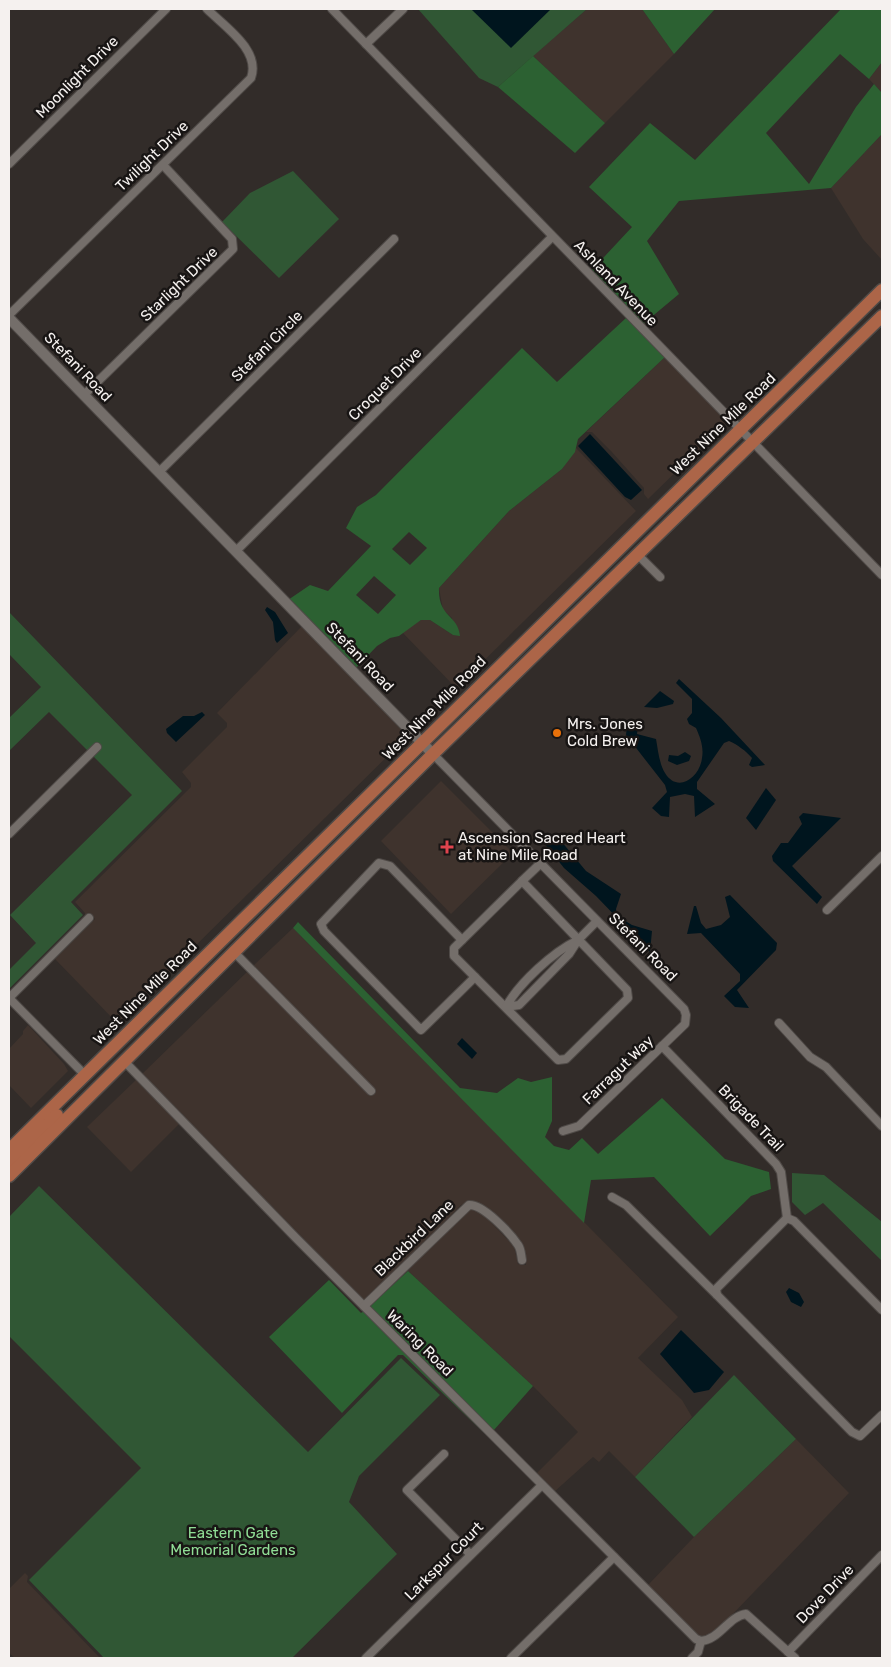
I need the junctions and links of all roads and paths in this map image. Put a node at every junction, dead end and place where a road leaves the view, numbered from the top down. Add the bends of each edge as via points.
1 (166, 9) edge
2 (207, 9) edge
3 (332, 9) edge
4 (403, 9) edge
5 (366, 44) junction
6 (9, 164) edge
7 (163, 165) junction
8 (552, 237) junction
9 (394, 239) dead end
10 (882, 290) edge
11 (858, 314) junction
12 (9, 316) edge
13 (882, 316) edge
14 (84, 395) junction
15 (740, 430) junction
16 (752, 442) junction
17 (159, 472) junction
18 (236, 551) junction
19 (637, 554) junction
20 (882, 576) edge
21 (660, 577) dead end
22 (536, 631) junction
23 (422, 742) junction
24 (97, 747) dead end
25 (433, 754) junction
26 (9, 834) edge
27 (882, 856) edge
28 (541, 863) junction
29 (322, 864) junction
30 (522, 881) junction
31 (827, 910) dead end
32 (90, 918) dead end
33 (597, 921) junction
34 (462, 940) junction
35 (578, 940) junction
36 (212, 950) junction
37 (233, 951) junction
38 (475, 977) junction
39 (9, 998) edge
40 (506, 1007) junction
41 (686, 1020) joint
42 (779, 1023) dead end
43 (662, 1046) junction
44 (124, 1061) junction
45 (85, 1075) junction
46 (371, 1091) dead end
47 (882, 1126) edge
48 (563, 1130) dead end
49 (9, 1150) edge
50 (9, 1163) edge
51 (9, 1176) edge
52 (612, 1197) dead end
53 (791, 1220) junction
54 (522, 1260) dead end
55 (717, 1295) junction
56 (364, 1306) junction
57 (882, 1310) edge
58 (882, 1415) edge
59 (444, 1454) dead end
60 (542, 1485) junction
61 (470, 1554) junction
62 (614, 1557) junction
63 (881, 1559) edge
64 (701, 1641) junction
65 (788, 1652) junction
66 (366, 1658) edge
67 (511, 1658) edge
68 (692, 1658) edge
69 (795, 1658) edge

1 - 6 street, Moonlight Drive
2 - 7 street, Twilight Drive via 249,51 253,72 248,82
3 - 5 street, Ashland Avenue
4 - 5 street
5 - 8 street, Ashland Avenue
7 - 12 street, Twilight Drive
7 - 14 street, Starlight Drive via 232,239 233,249
8 - 15 street, Ashland Avenue
8 - 18 street, Croquet Drive
9 - 17 street, Stefani Circle
10 - 11 main road, West Nine Mile Road
11 - 15 main road, West Nine Mile Road
11 - 16 main road via 844,339 754,429
12 - 14 street, Stefani Road
13 - 16 main road
14 - 17 street, Stefani Road
15 - 16 street, Ashland Avenue
15 - 19 main road via 742,439 648,531
15 - 22 main road, West Nine Mile Road
16 - 19 main road
16 - 20 street, Ashland Avenue
17 - 18 street, Stefani Road
18 - 23 street, Stefani Road
19 - 21 street
19 - 25 main road
22 - 23 main road, West Nine Mile Road
22 - 25 main road via 531,646 439,736 432,748
23 - 25 street, Stefani Road
23 - 29 main road via 421,754 324,853
23 - 36 main road, West Nine Mile Road
24 - 26 street
25 - 28 street, Stefani Road
25 - 29 main road
27 - 31 street
28 - 30 street
28 - 33 street, Stefani Road
29 - 37 main road
30 - 34 street
30 - 35 street
32 - 39 street
33 - 35 street
33 - 41 street, Stefani Road via 684,1010
34 - 38 street via 454,948 454,956
34 - 38 street via 390,866 379,863 321,924 324,931 421,1030
35 - 40 street via 561,948 512,996
35 - 40 street via 627,990 628,998 566,1059 558,1060
36 - 44 main road via 212,959 125,1049
36 - 45 main road, West Nine Mile Road
37 - 44 main road
37 - 46 street
38 - 40 street
39 - 45 street
41 - 43 street, Farragut Way
42 - 47 street
43 - 48 street, Farragut Way via 579,1126
43 - 53 street, Brigade Trail via 776,1164 781,1172
44 - 51 main road
44 - 56 street, Waring Road
45 - 49 main road, West Nine Mile Road
45 - 50 main road via 82,1088 74,1099
52 - 55 street via 626,1204
53 - 55 street via 716,1289
53 - 57 street
54 - 56 street, Blackbird Lane via 517,1244 483,1209 469,1205
55 - 58 street via 852,1432 860,1436
56 - 60 street, Waring Road
59 - 61 street via 408,1490
60 - 61 street, Larkspur Court
60 - 62 street, Waring Road
61 - 66 street, Larkspur Court
62 - 64 street, Waring Road
62 - 67 street
63 - 65 street, Dove Drive
64 - 65 street via 708,1640 743,1614 750,1615
64 - 68 street
65 - 69 street

